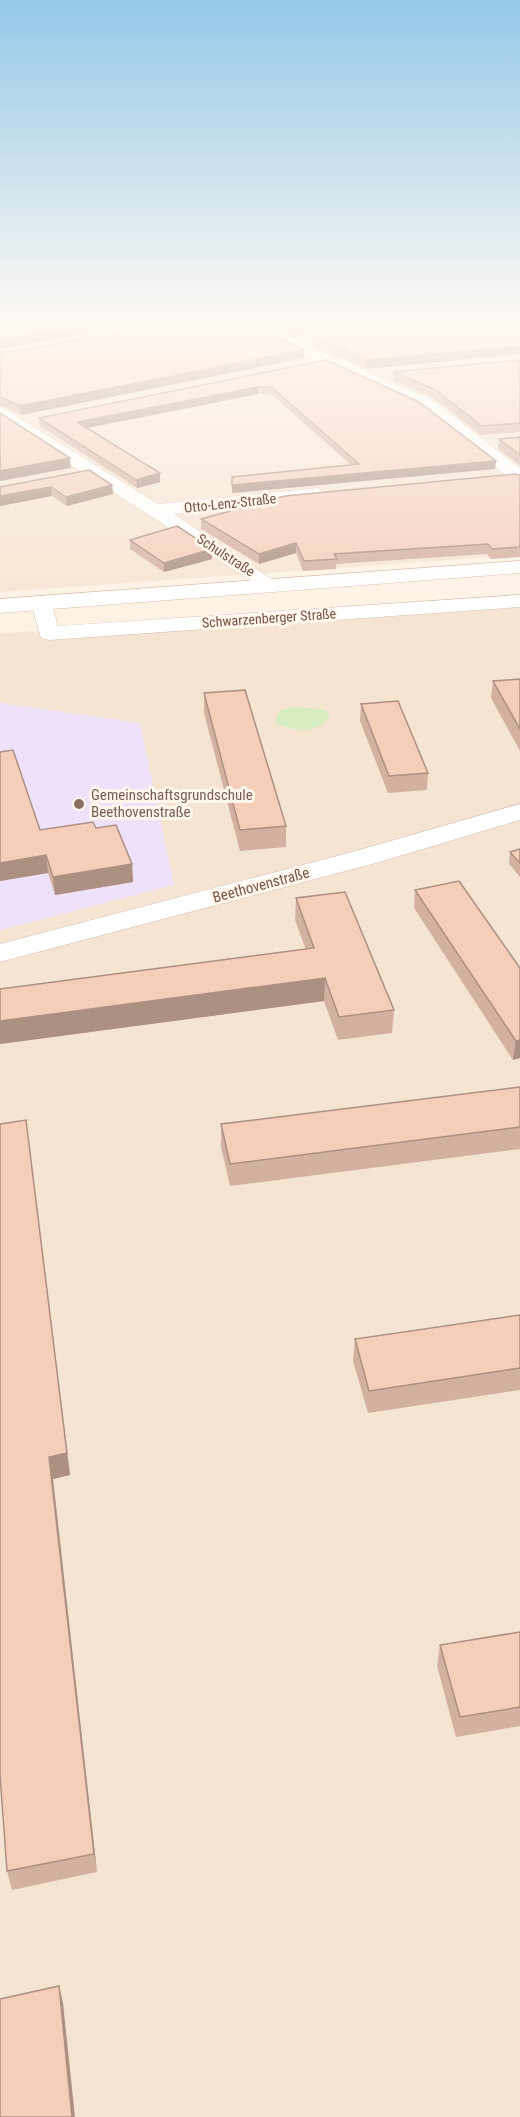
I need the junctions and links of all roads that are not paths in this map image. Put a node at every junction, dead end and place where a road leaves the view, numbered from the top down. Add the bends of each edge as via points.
1 (20, 425) edge
2 (453, 425) edge
3 (498, 441) edge
4 (476, 443) junction
5 (94, 471) junction
6 (72, 476) edge
7 (518, 476) edge
8 (494, 477) edge
9 (332, 492) edge
10 (158, 510) junction
11 (520, 567) edge
12 (269, 584) junction
13 (520, 601) edge
14 (42, 603) junction
15 (0, 606) edge
16 (520, 812) edge
17 (0, 953) edge

1 - 5 street, Schulstraße
2 - 4 street
3 - 4 street
4 - 7 street
5 - 6 street
5 - 10 street, Schulstraße
7 - 8 street
9 - 10 street, Otto-Lenz-Straße
10 - 12 street, Schulstraße
11 - 12 main road
12 - 14 main road
13 - 14 street, Schwarzenberger Straße via 48,633
14 - 15 main road
16 - 17 street, Beethovenstraße via 366,857

